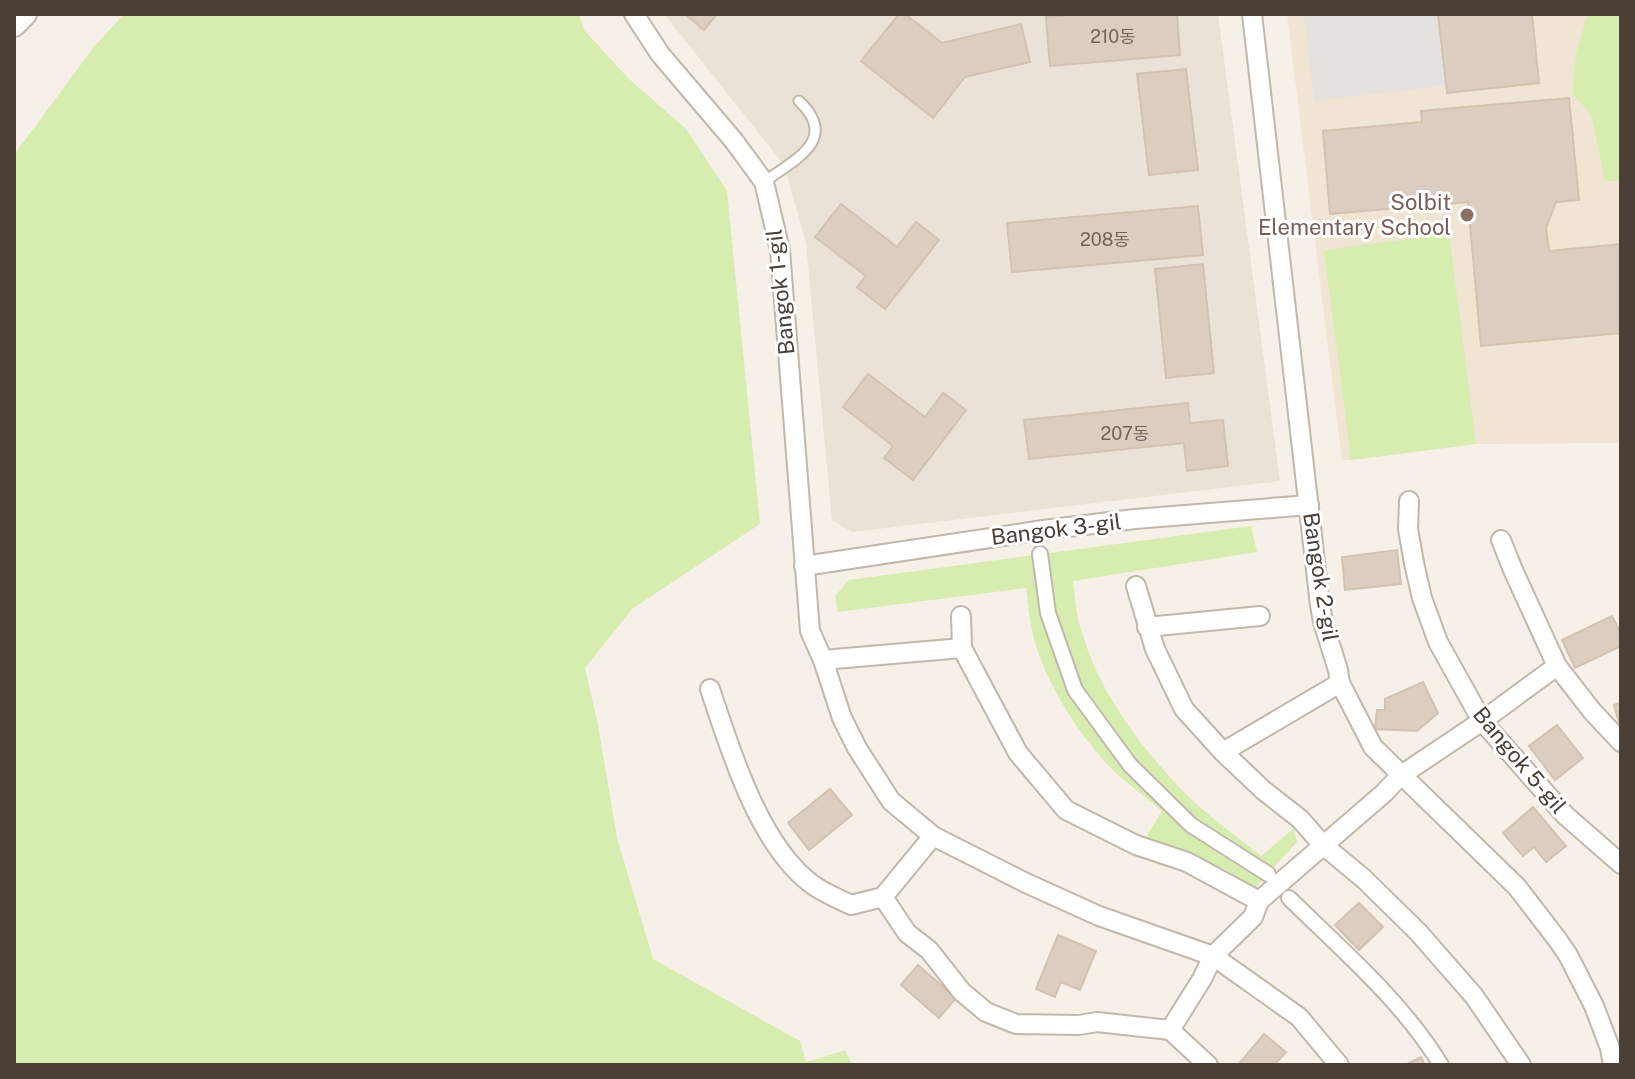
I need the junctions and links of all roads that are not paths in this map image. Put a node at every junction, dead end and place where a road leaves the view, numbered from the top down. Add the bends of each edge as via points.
1 (25, 14) edge
2 (634, 14) edge
3 (1252, 14) edge
4 (14, 25) edge
5 (799, 101) dead end
6 (764, 182) junction
7 (1409, 501) dead end
8 (1309, 505) junction
9 (1501, 540) dead end
10 (1040, 554) dead end
11 (804, 566) junction
12 (1136, 586) dead end
13 (961, 616) dead end
14 (1260, 616) dead end
15 (1147, 627) junction
16 (962, 648) junction
17 (823, 660) junction
18 (1557, 666) junction
19 (1340, 683) junction
20 (710, 689) dead end
21 (1482, 721) junction
22 (1621, 742) edge
23 (1223, 752) junction
24 (1400, 776) junction
25 (933, 836) junction
26 (1323, 845) junction
27 (1621, 864) edge
28 (1268, 874) dead end
29 (883, 897) junction
30 (1289, 898) dead end
31 (1259, 901) junction
32 (1213, 956) junction
33 (1170, 1030) junction
34 (1615, 1052) edge
35 (1208, 1065) edge
36 (1339, 1065) edge
37 (1441, 1065) edge
38 (1521, 1065) edge

1 - 4 street
2 - 6 street, Bangok 1-gil
3 - 8 street, Bangok 2-gil
5 - 6 lane via 817,133 802,156
6 - 11 street, Bangok 1-gil via 780,250
7 - 21 street, Bangok 5-gil via 1408,529 1422,598 1438,642
8 - 11 street, Bangok 3-gil via 1043,530
8 - 19 street, Bangok 2-gil via 1323,622
9 - 18 street
10 - 28 street via 1048,613 1075,690 1130,765 1191,825
11 - 17 street, Bangok 1-gil via 810,631
12 - 15 street
13 - 16 street
14 - 15 street
15 - 23 street via 1184,709
16 - 17 street
16 - 31 street via 1018,753 1066,810 1136,845 1187,862
17 - 25 street, Bangok 1-gil via 857,748 891,801
18 - 21 street
18 - 22 street
19 - 23 street
19 - 24 street, Bangok 2-gil via 1373,747
20 - 29 street via 734,763 766,829 790,862 812,884 851,905
21 - 24 street
21 - 27 street, Bangok 5-gil via 1565,815
23 - 26 street
24 - 26 street
24 - 34 street, Bangok 2-gil via 1495,865 1539,915 1575,966
25 - 29 street
25 - 32 street, Bangok 1-gil via 1099,916
26 - 31 street
26 - 38 street via 1418,932 1474,996
29 - 33 street via 907,933 986,1012 1016,1024 1097,1022
30 - 37 street via 1378,985
31 - 32 street via 1253,917
32 - 33 street
32 - 36 street, Bangok 1-gil via 1299,1017
33 - 35 street

